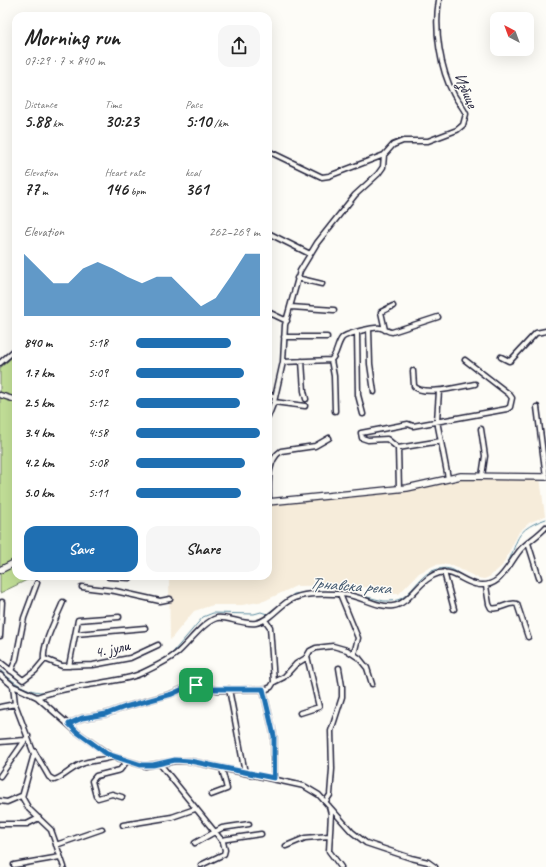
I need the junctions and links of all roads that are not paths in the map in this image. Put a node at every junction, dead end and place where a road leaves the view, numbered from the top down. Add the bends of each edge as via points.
1 (439, 1) edge
2 (272, 153) edge
3 (384, 155) junction
4 (272, 235) edge
5 (310, 254) junction
6 (297, 278) junction
7 (322, 284) dead end
8 (392, 306) dead end
9 (291, 307) junction
10 (334, 310) dead end
11 (272, 314) edge
12 (438, 317) dead end
13 (287, 321) junction
14 (369, 329) junction
15 (385, 330) junction
16 (546, 331) edge
17 (357, 332) junction
18 (284, 337) junction
19 (327, 337) dead end
20 (12, 353) edge
21 (501, 357) dead end
22 (331, 360) junction
23 (465, 360) dead end
24 (302, 361) junction
25 (283, 362) junction
26 (0, 363) edge
27 (413, 371) dead end
28 (475, 384) dead end
29 (438, 391) junction
30 (374, 392) dead end
31 (0, 395) edge
32 (272, 396) edge
33 (275, 397) junction
34 (12, 399) edge
35 (306, 399) dead end
36 (274, 402) junction
37 (305, 406) dead end
38 (272, 407) edge
39 (537, 407) dead end
40 (335, 411) dead end
41 (363, 414) dead end
42 (437, 421) junction
43 (481, 429) dead end
44 (329, 438) dead end
45 (441, 442) junction
46 (398, 448) junction
47 (272, 464) edge
48 (482, 476) junction
49 (546, 477) edge
50 (448, 478) junction
51 (399, 489) junction
52 (272, 502) edge
53 (546, 528) edge
54 (528, 543) junction
55 (12, 564) edge
56 (0, 570) edge
57 (444, 572) junction
58 (539, 578) dead end
59 (37, 583) dead end
60 (486, 586) junction
61 (82, 587) dead end
62 (340, 594) junction
63 (170, 600) dead end
64 (2, 602) dead end
65 (63, 602) dead end
66 (454, 609) dead end
67 (118, 617) dead end
68 (265, 620) junction
69 (145, 628) dead end
70 (76, 634) junction
71 (0, 636) edge
72 (528, 637) dead end
73 (158, 645) dead end
74 (354, 654) junction
75 (307, 656) junction
76 (44, 660) junction
77 (0, 662) edge
78 (69, 666) junction
79 (339, 668) dead end
80 (11, 671) junction
81 (0, 675) edge
82 (274, 682) junction
83 (372, 684) dead end
84 (13, 686) junction
85 (229, 689) junction
86 (263, 689) junction
87 (37, 697) junction
88 (14, 704) junction
89 (0, 707) edge
90 (300, 712) dead end
91 (69, 724) junction
92 (26, 738) junction
93 (0, 742) edge
94 (33, 750) junction
95 (113, 757) junction
96 (127, 761) junction
97 (160, 764) junction
98 (222, 769) junction
99 (245, 773) junction
100 (0, 776) edge
101 (274, 778) junction
102 (211, 795) dead end
103 (21, 796) junction
104 (122, 797) dead end
105 (0, 801) edge
106 (327, 802) junction
107 (196, 809) junction
108 (39, 818) junction
109 (0, 824) edge
110 (249, 824) dead end
111 (123, 825) dead end
112 (102, 829) dead end
113 (215, 832) junction
114 (261, 834) dead end
115 (328, 836) junction
116 (221, 840) junction
117 (195, 843) dead end
118 (56, 845) junction
119 (286, 846) dead end
120 (60, 857) junction
121 (14, 865) dead end
122 (201, 865) dead end
123 (64, 867) edge
124 (341, 867) edge
125 (435, 867) edge

1 - 3 street, Избице via 436,30 454,95 466,114 466,119 457,130 428,141 403,141 393,145
2 - 3 street via 322,177
3 - 5 street via 383,167 378,174 355,195
4 - 5 street
5 - 6 street
6 - 7 street
6 - 9 street
8 - 15 street via 381,312
9 - 10 street
9 - 13 street
11 - 13 street
12 - 15 street via 392,332
13 - 18 street
14 - 15 street via 376,327
14 - 17 street
14 - 30 street
16 - 21 street via 536,333 511,360
17 - 22 street via 342,337
17 - 41 street via 358,395
18 - 19 street
18 - 25 street
20 - 26 street
22 - 24 street
22 - 40 street
23 - 42 street via 509,394 512,398 510,407
24 - 25 street
24 - 35 street
25 - 33 street
27 - 29 street via 414,386 417,390
28 - 29 street
29 - 42 street
31 - 34 street
32 - 33 street
33 - 36 street
36 - 37 street
36 - 38 street
39 - 49 street
42 - 45 street
42 - 46 street via 361,433 362,438 387,439
43 - 48 street via 485,456
44 - 47 street via 315,446 280,452
45 - 46 street
45 - 50 street
46 - 51 street
48 - 49 main road
48 - 50 main road
50 - 51 main road
51 - 52 main road
53 - 54 street
54 - 58 street
54 - 60 street via 501,578
55 - 56 main road
57 - 60 street
57 - 62 street via 427,579 396,606 380,605 356,596
57 - 66 street
59 - 80 street via 20,631 15,663
60 - 72 street via 492,609 517,604
61 - 63 street via 160,601
62 - 68 street via 316,594 294,598
62 - 74 street via 358,638
64 - 71 street
65 - 76 street via 48,640
67 - 70 street, 4. јули via 80,619
68 - 82 street via 270,627
68 - 87 street via 248,624 216,619 175,654 142,673 130,678
69 - 70 street, 4. јули
70 - 78 street, 4. јули
73 - 78 street, 4. јули via 121,660
74 - 75 street via 333,646 316,648
74 - 83 street via 367,668
75 - 82 street via 284,677
75 - 90 street via 319,707
76 - 78 street, 4. јули
76 - 80 street via 39,668 22,680
77 - 80 street
79 - 106 street via 342,697 331,731 332,769
81 - 84 street
82 - 86 street via 271,688
84 - 87 street
84 - 88 street
85 - 86 street
85 - 91 street via 192,685 172,694 106,714 82,718
85 - 99 street
86 - 101 street via 274,736
87 - 91 street
88 - 89 street
88 - 92 street
91 - 95 street
92 - 93 street
92 - 94 street
92 - 100 street
94 - 95 street via 49,777 54,780 85,763
94 - 103 street via 33,759
95 - 96 street
96 - 97 street via 145,766
96 - 104 street via 120,770 96,776 92,781 98,798 112,794
97 - 98 street via 180,760
97 - 107 street
98 - 99 street
98 - 102 street via 227,789
99 - 101 street
101 - 106 street via 308,787
103 - 105 street via 7,802
103 - 108 street
106 - 115 street via 330,814
106 - 125 street via 366,843 428,862
107 - 111 street via 172,817
107 - 113 street
108 - 109 street via 27,824
108 - 118 street via 51,830
110 - 113 street via 222,828
112 - 118 street
113 - 116 street
113 - 117 street
114 - 116 street
115 - 119 street via 305,838
115 - 124 street via 329,851
116 - 122 street via 224,854
118 - 120 street
120 - 121 street
120 - 123 street

